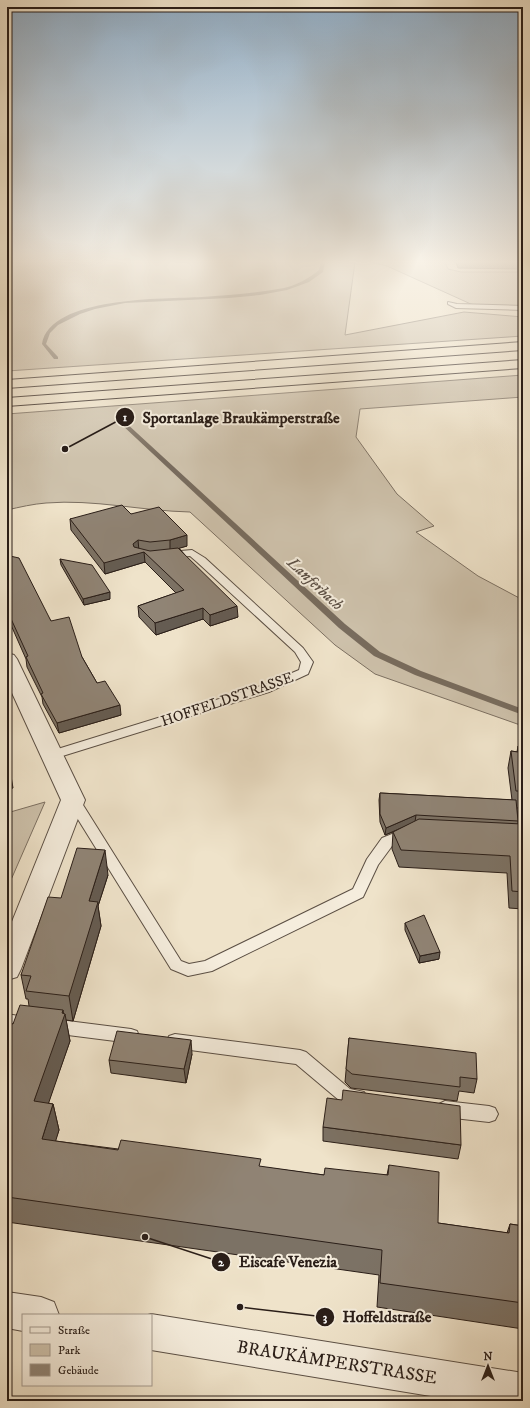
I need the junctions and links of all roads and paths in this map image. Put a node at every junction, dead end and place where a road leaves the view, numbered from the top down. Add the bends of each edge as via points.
1 (523, 346) edge
2 (523, 364) edge
3 (7, 384) edge
4 (7, 402) edge
5 (158, 556) edge
6 (7, 659) edge
7 (52, 755) junction
8 (72, 800) junction
9 (423, 830) edge
10 (7, 969) edge
11 (7, 1021) edge
12 (376, 1100) edge
13 (429, 1106) edge
14 (489, 1114) dead end
15 (7, 1310) edge
16 (34, 1314) edge
17 (152, 1332) edge
18 (523, 1392) edge

1 - 3 highway
2 - 4 highway
5 - 7 lane, HOFFELDSTRASSE via 192,553 298,650 307,662 304,672 265,689
6 - 7 street
7 - 8 street
8 - 9 lane via 176,965 188,970 208,967 358,893 372,863 387,842 415,829
8 - 10 street
11 - 12 lane via 300,1057 346,1096
13 - 14 lane
15 - 16 street
17 - 18 street, BRAUKÄMPERSTRASSE

